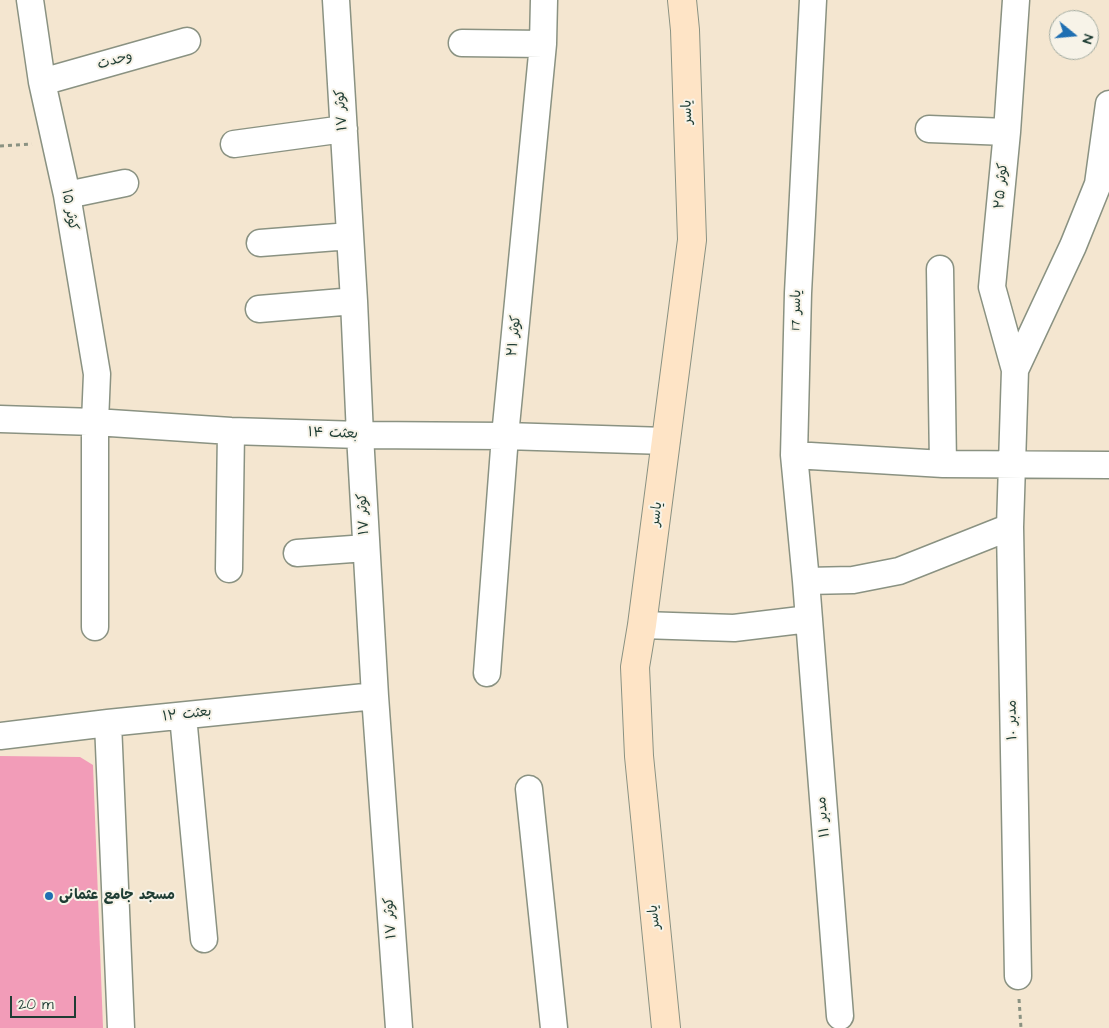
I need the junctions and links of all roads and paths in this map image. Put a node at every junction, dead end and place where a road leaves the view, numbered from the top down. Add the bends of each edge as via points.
1 (30, 0) edge
2 (336, 0) edge
3 (544, 0) edge
4 (682, 0) edge
5 (812, 0) edge
6 (1016, 0) edge
7 (187, 41) dead end
8 (462, 43) dead end
9 (543, 44) junction
10 (42, 82) junction
11 (1109, 104) edge
12 (344, 129) junction
13 (929, 129) dead end
14 (1007, 132) junction
15 (56, 142) junction
16 (234, 144) dead end
17 (0, 146) edge
18 (125, 183) dead end
19 (67, 195) junction
20 (350, 236) junction
21 (260, 243) dead end
22 (940, 269) dead end
23 (354, 301) junction
24 (259, 310) dead end
25 (1015, 370) junction
26 (0, 419) edge
27 (95, 422) junction
28 (231, 431) junction
29 (360, 435) junction
30 (505, 436) junction
31 (666, 441) junction
32 (794, 455) junction
33 (943, 464) junction
34 (1012, 464) junction
35 (1109, 465) edge
36 (1010, 527) junction
37 (366, 548) junction
38 (297, 553) dead end
39 (229, 569) dead end
40 (806, 581) junction
41 (808, 619) junction
42 (642, 625) junction
43 (95, 627) dead end
44 (487, 673) dead end
45 (375, 696) junction
46 (183, 716) junction
47 (108, 723) junction
48 (0, 736) edge
49 (529, 789) dead end
50 (204, 940) dead end
51 (1018, 976) joint
52 (840, 1016) dead end
53 (121, 1028) edge
54 (399, 1028) edge
55 (554, 1028) edge
56 (666, 1028) edge
57 (1021, 1028) edge

1 - 10 street, کوثر ۱۵
2 - 12 street, کوثر ۱۷
3 - 9 street, کوثر ۲۱
4 - 31 street, یاسر via 692,240
5 - 32 street, یاسر 17
6 - 14 street, کوثر ۲۵
7 - 10 street, وحدت
8 - 9 street
9 - 30 street, کوثر ۲۱
10 - 15 street, کوثر ۱۵
11 - 25 street via 1098,184 1074,246
12 - 16 street
12 - 20 street, کوثر ۱۷
13 - 14 street
14 - 25 street, کوثر ۲۵ via 992,287
15 - 17 path
15 - 19 street, کوثر ۱۵
18 - 19 street
19 - 27 street, کوثر ۱۵ via 97,374
20 - 21 street
20 - 23 street, کوثر ۱۷
22 - 33 street
23 - 24 street
23 - 29 street, کوثر ۱۷
25 - 34 street, مدبر ۱۰
26 - 27 street, بعثت ۱۴
27 - 28 street, بعثت ۱۴
27 - 43 street, کوثر ۱۵
28 - 29 street, بعثت ۱۴
28 - 39 street
29 - 30 street, بعثت ۱۴
29 - 37 street, کوثر ۱۷
30 - 31 street, بعثت ۱۴
30 - 44 street, کوثر ۲۱
31 - 42 street, یاسر
32 - 33 street
32 - 40 street, یاسر 17
33 - 34 street
34 - 35 street
34 - 36 street, مدبر ۱۰
36 - 40 street via 899,571 853,580
36 - 51 street, مدبر ۱۰
37 - 38 street
37 - 45 street, کوثر ۱۷
40 - 41 street, یاسر 17
41 - 42 street via 734,628
41 - 52 street, مدبر ۱۱
42 - 56 street, یاسر via 635,667 639,756
45 - 46 street, بعثت ۱۲
45 - 54 street, کوثر ۱۷
46 - 47 street, بعثت ۱۲
46 - 50 street
47 - 48 street, بعثت ۱۲
47 - 53 street
49 - 55 street
51 - 57 path

